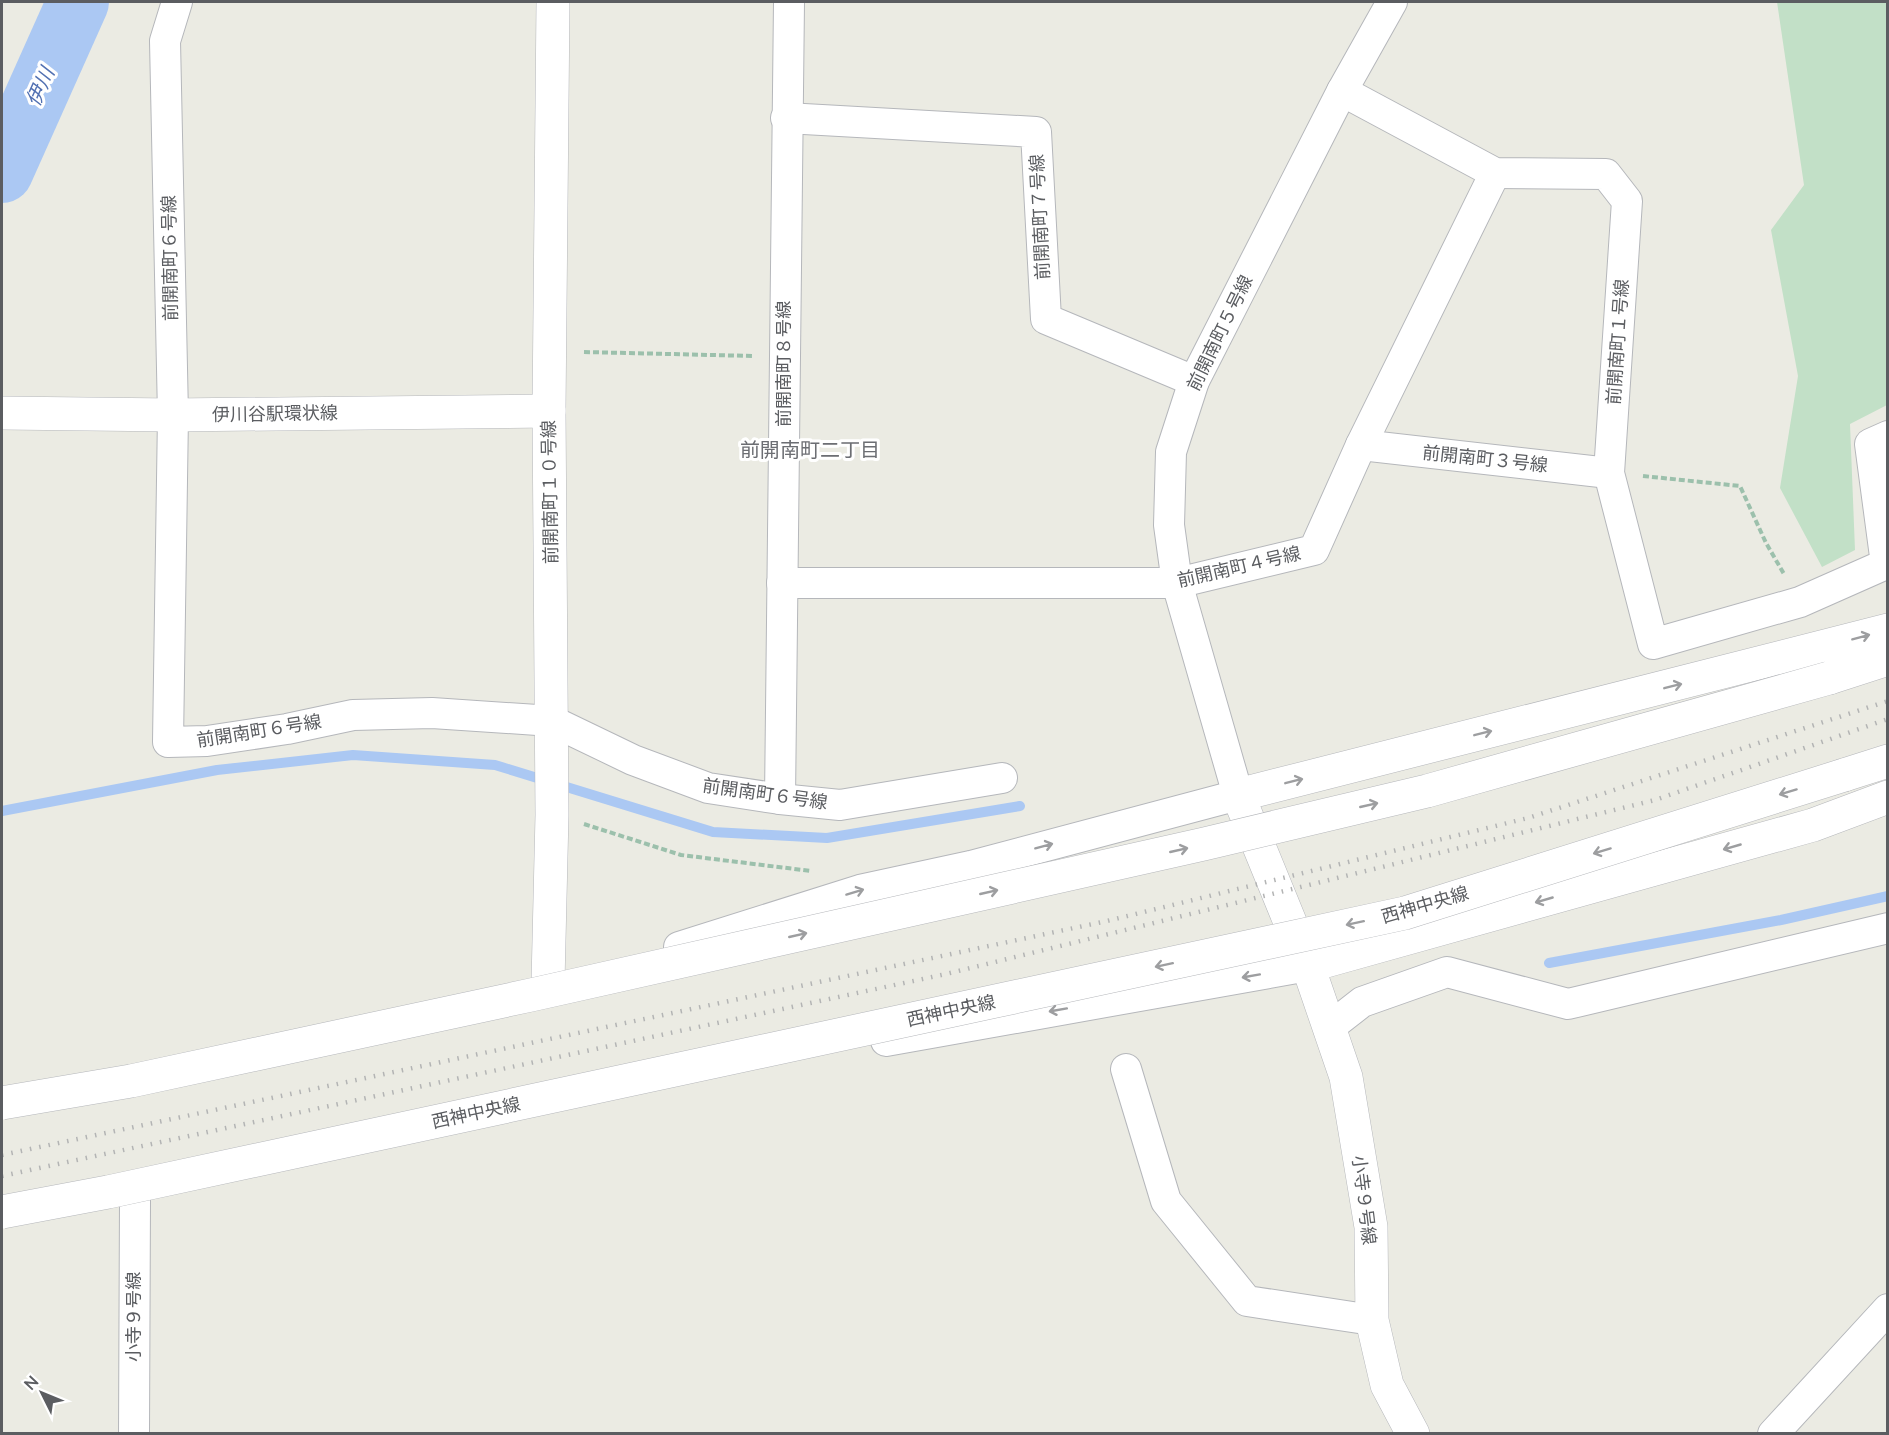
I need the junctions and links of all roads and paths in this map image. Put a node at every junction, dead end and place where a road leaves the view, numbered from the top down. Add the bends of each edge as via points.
1 (177, 2) edge
2 (553, 2) edge
3 (789, 2) edge
4 (1392, 2) edge
5 (1342, 91) junction
6 (786, 118) junction
7 (1495, 173) junction
8 (550, 352) junction
9 (784, 357) junction
10 (1194, 381) junction
11 (549, 411) junction
12 (2, 413) edge
13 (172, 415) junction
14 (1887, 436) edge
15 (1361, 445) junction
16 (1609, 473) junction
17 (782, 583) junction
18 (1177, 583) junction
19 (1800, 602) junction
20 (1887, 630) edge
21 (1887, 659) edge
22 (552, 731) junction
23 (1887, 760) edge
24 (1002, 778) dead end
25 (1238, 795) junction
26 (1887, 797) edge
27 (780, 799) junction
28 (565, 818) junction
29 (816, 873) dead end
30 (1887, 928) edge
31 (1308, 966) junction
32 (548, 982) junction
33 (1330, 1027) junction
34 (1126, 1069) dead end
35 (2, 1093) edge
36 (2, 1103) edge
37 (135, 1201) junction
38 (2, 1212) edge
39 (2, 1225) edge
40 (1887, 1309) edge
41 (1372, 1320) junction
42 (134, 1434) edge
43 (1413, 1434) edge
44 (1773, 1434) edge

1 - 13 street, 前開南町６号線 via 165,41
2 - 8 street, 前開南町１０号線
3 - 6 street, 前開南町８号線
4 - 5 street, 前開南町５号線
5 - 7 street, 前開南町１号線
5 - 10 street, 前開南町５号線
6 - 9 street, 前開南町８号線
6 - 10 street, 前開南町７号線 via 1036,132 1046,319
7 - 15 street, 前開南町４号線
7 - 16 street, 前開南町１号線 via 1606,174 1627,201
8 - 9 path
8 - 11 street, 前開南町１０号線
9 - 17 street, 前開南町８号線
10 - 18 street, 前開南町５号線 via 1171,452 1168,525
11 - 13 street, 伊川谷駅環状線
11 - 22 street, 前開南町１０号線
12 - 13 street, 伊川谷駅環状線
13 - 22 street, 前開南町６号線 via 168,742 207,741 353,715 432,713
14 - 19 street via 1870,444 1886,564
15 - 16 street, 前開南町３号線
15 - 18 street, 前開南町４号線 via 1314,550
16 - 19 path via 1740,486 1766,543
16 - 19 street, 前開南町１号線 via 1653,644
17 - 18 street, 前開南町４号線
17 - 27 street, 前開南町８号線
18 - 25 street, 前開南町５号線
25 -> 20 street
36 -> 21 street, bridge via 131,1081 325,1040 1215,842 1427,791
22 - 27 street, 前開南町６号線 via 708,788
22 - 28 street, 前開南町１０号線
23 -> 38 street, 西神中央線, bridge via 1405,913
24 - 27 street, 前開南町６号線 via 840,805
25 - 31 street, 小寺９号線
32 -> 25 street via 712,938 860,890 971,866
26 -> 31 street via 1813,825
28 - 29 path via 681,855
28 - 32 street, 前開南町１０号線
30 - 33 street via 1568,1004 1447,972 1362,1002
31 - 33 street, 小寺９号線
31 -> 37 street, 西神中央線 via 908,1036
32 - 35 street
33 - 41 street, 小寺９号線 via 1346,1077 1371,1227
34 - 41 street via 1166,1202 1247,1301
37 - 39 street, 西神中央線
37 - 42 street, 小寺９号線
40 - 44 street
41 - 43 street, 小寺９号線 via 1387,1385

